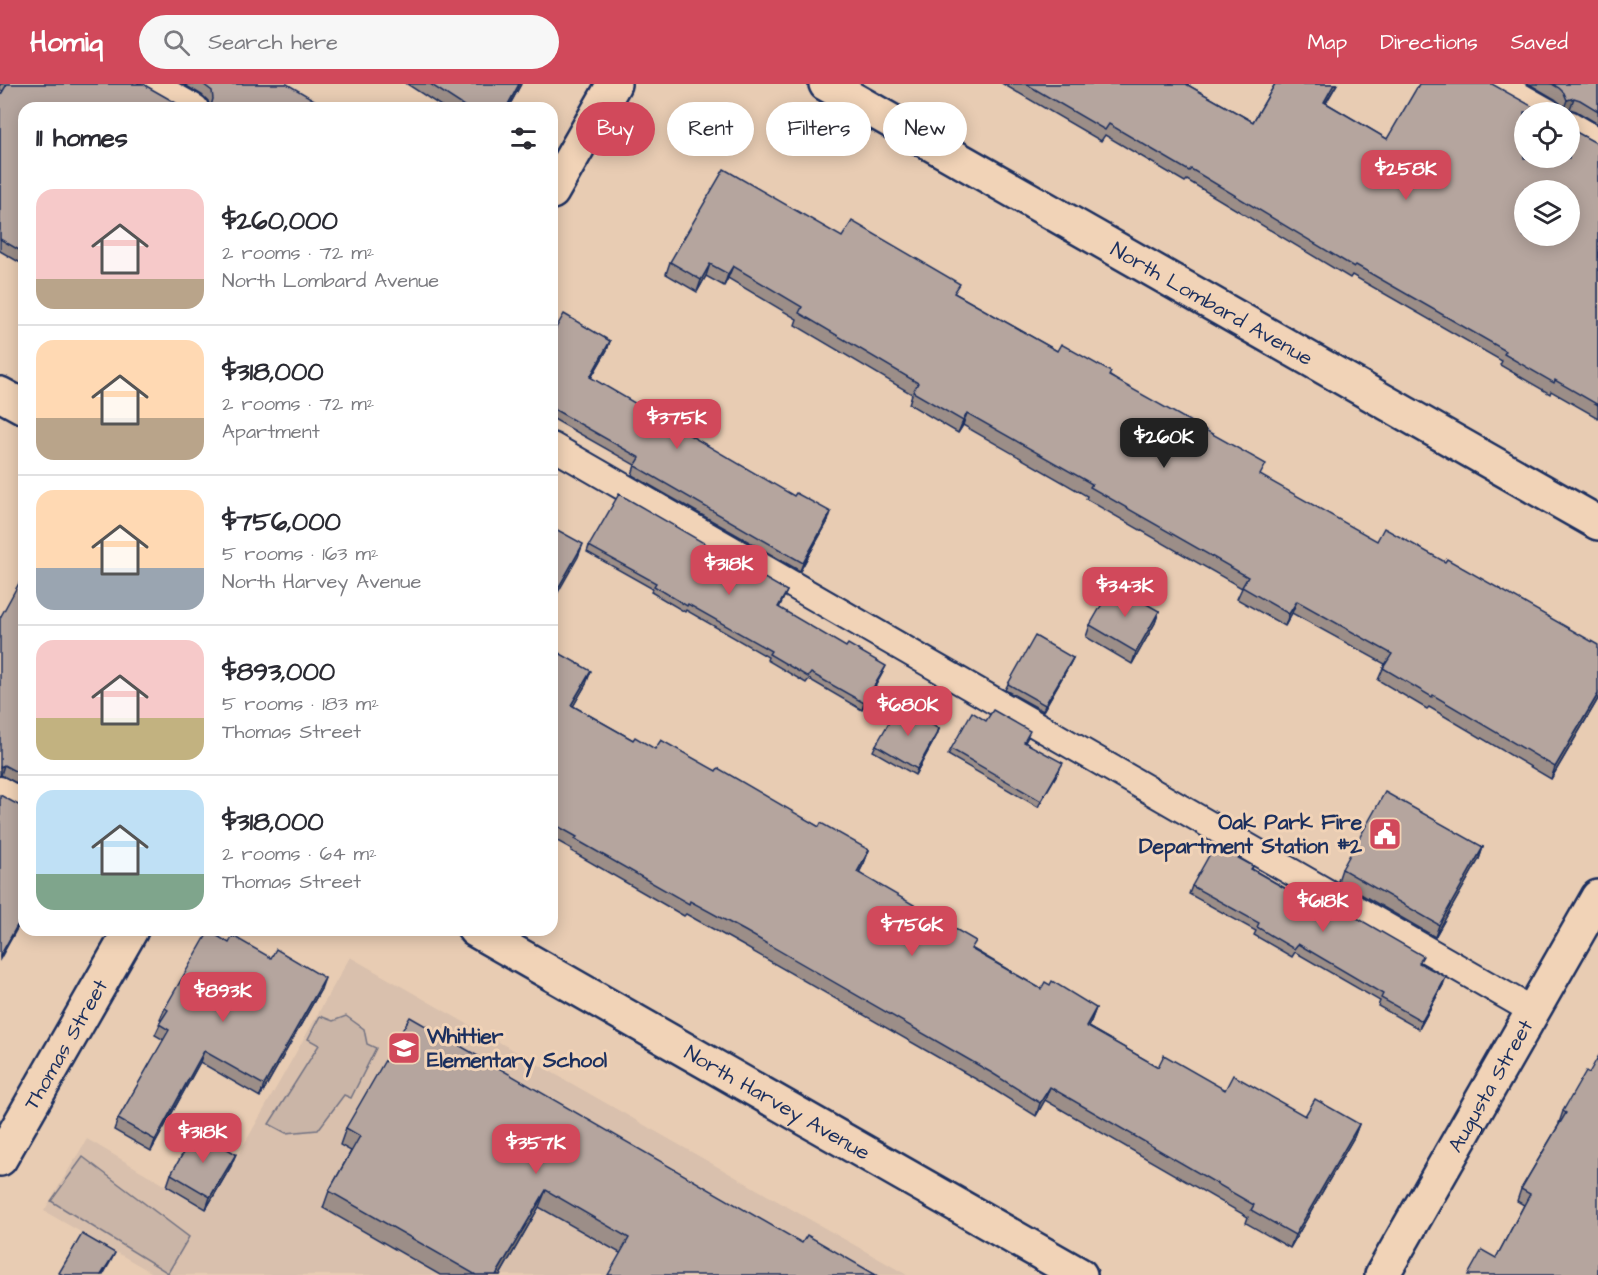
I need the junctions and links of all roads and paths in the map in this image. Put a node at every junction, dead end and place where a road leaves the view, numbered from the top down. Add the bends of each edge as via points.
1 (152, 84) edge
2 (614, 84) edge
3 (826, 84) edge
4 (1498, 84) edge
5 (184, 102) edge
6 (1530, 102) edge
7 (1580, 130) edge
8 (1598, 141) edge
9 (558, 182) edge
10 (0, 394) edge
11 (18, 404) edge
12 (558, 449) edge
13 (1598, 523) edge
14 (0, 790) edge
15 (18, 800) edge
16 (1598, 897) edge
17 (128, 936) edge
18 (486, 936) edge
19 (1533, 1011) junction
20 (0, 1160) edge
21 (1080, 1275) edge
22 (1382, 1275) edge

1 - 5 lane
2 - 9 street
3 - 13 street, North Lombard Avenue
4 - 6 lane
7 - 8 lane
10 - 11 street
12 - 19 lane
14 - 15 lane
16 - 19 street, Augusta Street
17 - 20 street, Thomas Street
18 - 21 street, North Harvey Avenue
19 - 22 street, Augusta Street

